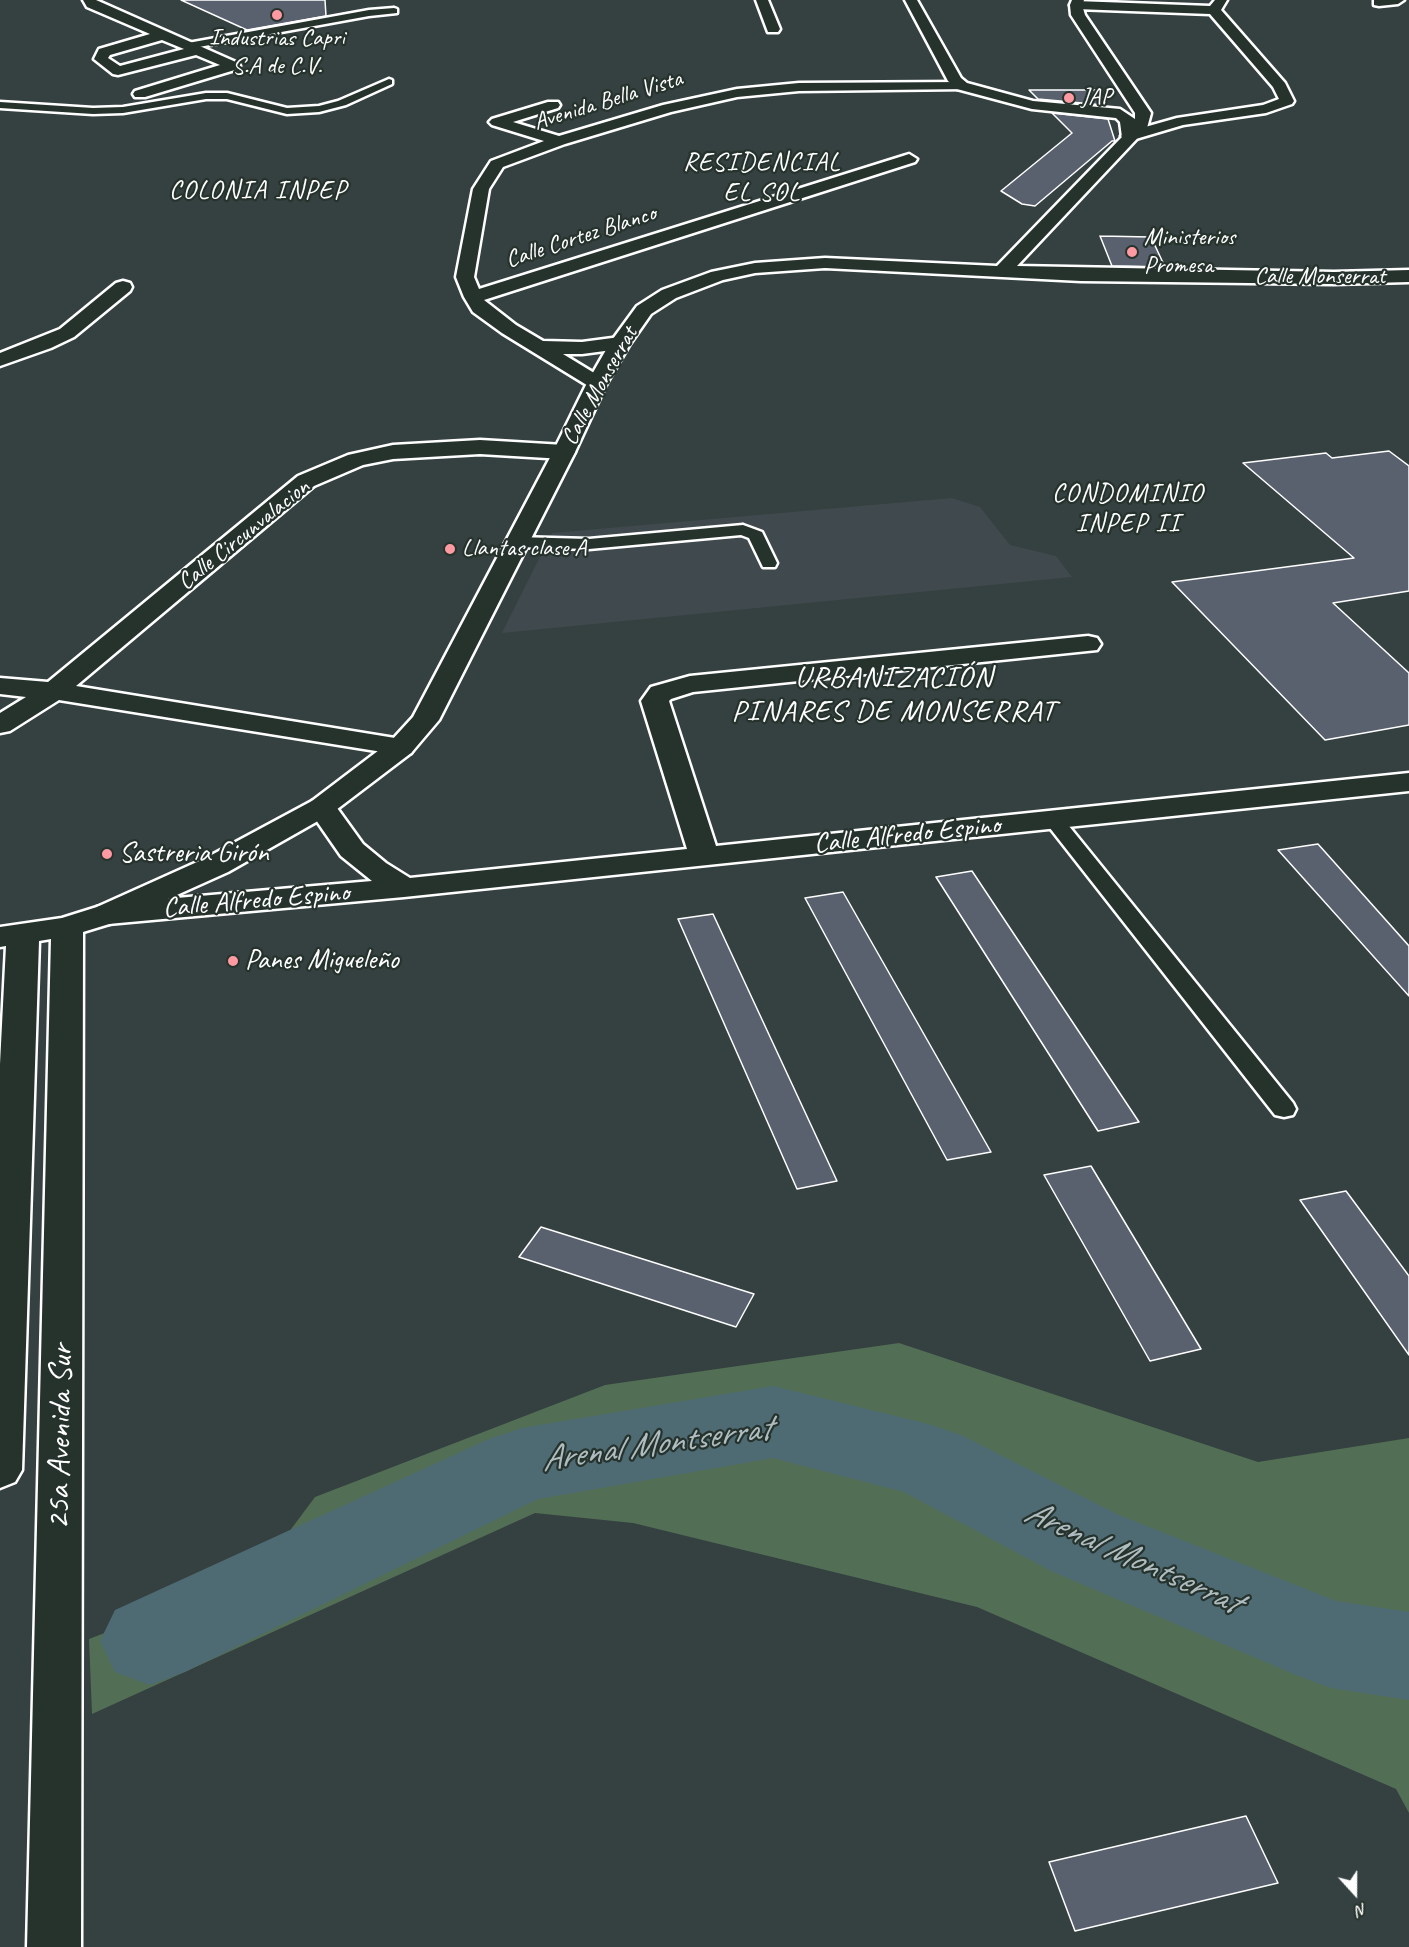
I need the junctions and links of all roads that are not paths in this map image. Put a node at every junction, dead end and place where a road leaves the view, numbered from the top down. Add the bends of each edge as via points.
1 (88, 0) edge
2 (762, 0) edge
3 (911, 0) edge
4 (1398, 0) edge
5 (1077, 2) edge
6 (1379, 2) dead end
7 (1217, 5) edge
8 (394, 11) dead end
9 (773, 29) dead end
10 (163, 35) junction
11 (192, 48) junction
12 (389, 82) dead end
13 (962, 86) junction
14 (140, 94) dead end
15 (1131, 94) junction
16 (0, 105) edge
17 (554, 105) dead end
18 (1111, 113) junction
19 (1143, 113) junction
20 (1234, 114) junction
21 (1129, 136) junction
22 (559, 141) junction
23 (909, 159) dead end
24 (1004, 270) junction
25 (1409, 276) edge
26 (123, 287) dead end
27 (473, 297) junction
28 (620, 343) junction
29 (541, 347) junction
30 (0, 360) edge
31 (597, 383) junction
32 (564, 452) junction
33 (516, 542) junction
34 (770, 563) dead end
35 (1088, 644) dead end
36 (0, 686) edge
37 (54, 691) junction
38 (0, 725) edge
39 (401, 747) junction
40 (1409, 782) edge
41 (322, 807) junction
42 (1053, 819) junction
43 (704, 856) junction
44 (404, 888) junction
45 (108, 914) junction
46 (68, 927) junction
47 (11, 936) edge
48 (1284, 1109) dead end
49 (4, 1258) edge
50 (0, 1470) edge
51 (54, 1947) edge

1 - 10 street
2 - 9 street
3 - 13 street via 955,81
4 - 6 street
5 - 7 street
5 - 15 street via 1078,15
7 - 20 street via 1280,86 1287,101
8 - 11 lane
10 - 11 street
10 - 11 street via 104,52 101,59 118,70
11 - 14 street via 233,66
12 - 16 lane via 319,109 274,108 227,96 123,110
13 - 18 street, Avenida Bella Vista via 1032,105
13 - 22 street, Avenida Bella Vista via 757,90 690,102
15 - 18 street via 1130,109
15 - 19 street
17 - 22 street via 497,122
18 - 21 street via 1127,118
19 - 20 street
19 - 21 street via 1142,125
20 - 21 street
21 - 24 street
22 - 27 street, Avenida Bella Vista via 497,164 481,189 465,277
23 - 27 street, Calle Cortez Blanco
24 - 25 street, Calle Monserrat via 1176,277
24 - 28 street, Calle Monserrat via 853,262 755,268 718,276 669,294 644,310
26 - 30 street via 68,333
27 - 29 street via 480,308 508,329
28 - 29 street via 582,348
28 - 31 street, Calle Monserrat
29 - 31 street
31 - 32 street, Calle Monserrat
32 - 33 street, Calle Monserrat
32 - 37 street, Calle Circunvalacion via 480,447 393,452 356,460 306,481
33 - 34 lane via 589,544 743,530 756,535
33 - 39 street, Calle Monserrat via 424,720
35 - 43 street via 690,684 661,693 655,701
36 - 37 street
37 - 38 street, Calle Circunvalacion
37 - 39 street
39 - 41 street, Calle Monserrat
40 - 42 street, Calle Alfredo Espino
41 - 44 street, Calle Alfredo Espino via 352,850
41 - 45 street, Calle Monserrat via 217,865
42 - 43 street, Calle Alfredo Espino
42 - 48 lane
43 - 44 street, Calle Alfredo Espino
44 - 45 street, Calle Alfredo Espino
45 - 46 street, Calle Monserrat
46 - 47 street, Calle Monserrat
46 - 51 street, 25a Avenida Sur
47 - 49 street, 25a Avenida Sur
49 - 50 street, 25a Avenida Sur

